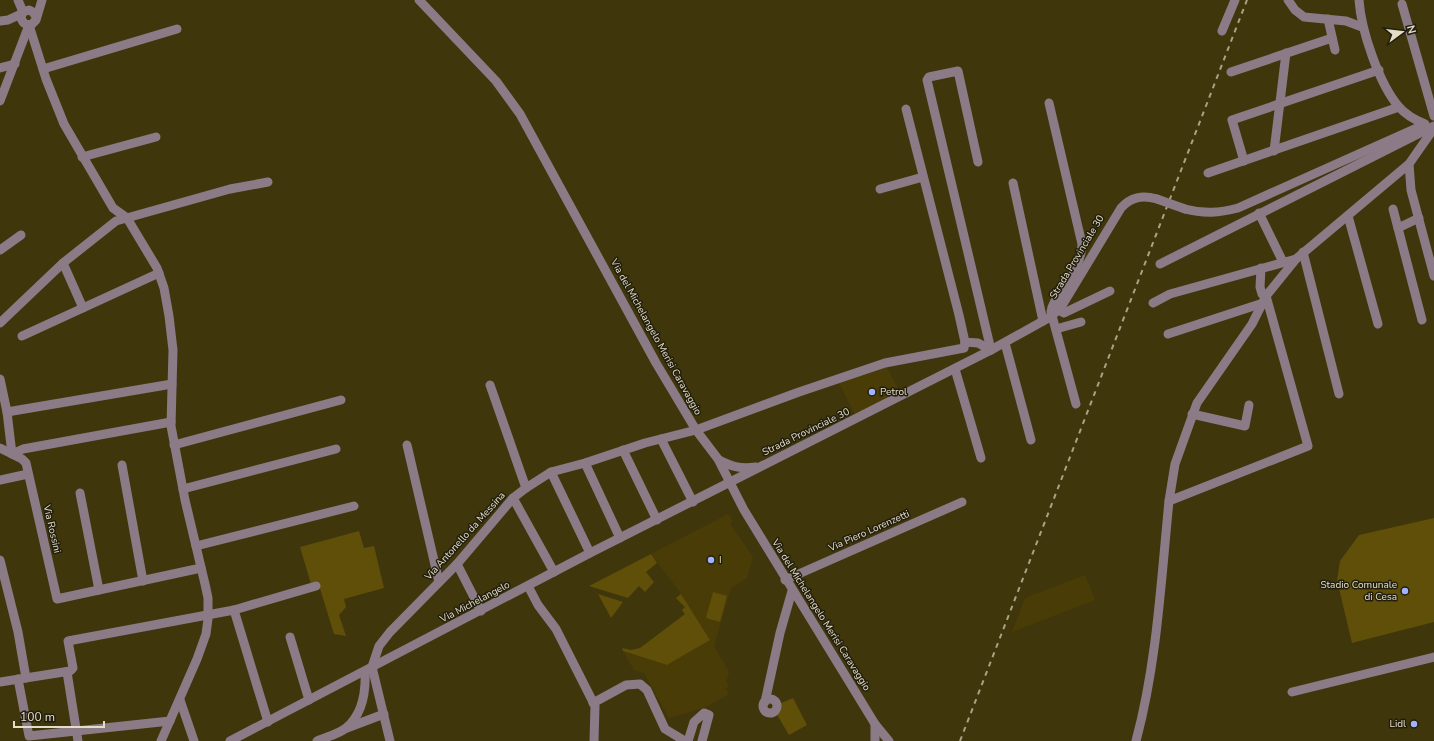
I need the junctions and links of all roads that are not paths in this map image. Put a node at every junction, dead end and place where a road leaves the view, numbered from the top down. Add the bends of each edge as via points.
1 (18, 0) edge
2 (40, 0) edge
3 (419, 0) edge
4 (1235, 0) edge
5 (1288, 0) edge
6 (1358, 0) edge
7 (1402, 4) dead end
8 (25, 17) junction
9 (1328, 19) junction
10 (4, 21) edge
11 (1362, 27) junction
12 (177, 29) dead end
13 (1222, 31) dead end
14 (1332, 38) junction
15 (1335, 50) dead end
16 (1286, 53) junction
17 (15, 64) junction
18 (0, 68) edge
19 (44, 69) junction
20 (1379, 70) junction
21 (1231, 72) dead end
22 (0, 101) edge
23 (1049, 103) dead end
24 (1280, 103) junction
25 (1399, 107) junction
26 (906, 109) dead end
27 (1434, 116) edge
28 (1432, 125) edge
29 (156, 137) dead end
30 (1274, 150) junction
31 (82, 157) junction
32 (1244, 161) junction
33 (978, 162) dead end
34 (1409, 164) junction
35 (1208, 173) dead end
36 (923, 177) junction
37 (268, 182) dead end
38 (1013, 183) dead end
39 (880, 189) dead end
40 (1393, 209) dead end
41 (1260, 214) junction
42 (1348, 216) junction
43 (127, 218) junction
44 (1419, 218) junction
45 (1398, 228) junction
46 (21, 236) dead end
47 (0, 250) edge
48 (1303, 252) junction
49 (1296, 259) junction
50 (1283, 262) junction
51 (63, 263) junction
52 (1160, 264) dead end
53 (1261, 268) junction
54 (159, 273) junction
55 (1434, 276) edge
56 (1110, 291) dead end
57 (1265, 300) junction
58 (1153, 303) dead end
59 (83, 308) junction
60 (1055, 313) junction
61 (1422, 320) dead end
62 (1043, 321) junction
63 (1081, 322) dead end
64 (0, 323) edge
65 (1378, 324) dead end
66 (1056, 329) junction
67 (1168, 334) dead end
68 (22, 336) dead end
69 (965, 342) junction
70 (1005, 343) junction
71 (992, 350) junction
72 (955, 369) junction
73 (0, 379) edge
74 (172, 384) junction
75 (490, 385) dead end
76 (1339, 394) dead end
77 (342, 400) dead end
78 (1076, 404) dead end
79 (1249, 405) dead end
80 (7, 412) junction
81 (1192, 414) junction
82 (171, 422) junction
83 (696, 430) junction
84 (662, 439) junction
85 (1031, 440) dead end
86 (174, 445) junction
87 (407, 445) dead end
88 (0, 448) edge
89 (336, 449) dead end
90 (623, 450) junction
91 (12, 454) junction
92 (981, 458) dead end
93 (718, 459) junction
94 (586, 463) junction
95 (122, 464) dead end
96 (761, 467) junction
97 (551, 472) junction
98 (28, 474) junction
99 (0, 480) edge
100 (730, 483) junction
101 (526, 488) junction
102 (183, 489) junction
103 (80, 493) dead end
104 (513, 498) junction
105 (1169, 501) junction
106 (693, 502) junction
107 (962, 502) dead end
108 (354, 506) dead end
109 (657, 520) junction
110 (620, 538) junction
111 (196, 546) junction
112 (590, 553) junction
113 (0, 560) edge
114 (457, 564) junction
115 (201, 568) junction
116 (554, 572) junction
117 (786, 580) junction
118 (143, 581) junction
119 (439, 582) junction
120 (316, 586) dead end
121 (528, 586) junction
122 (99, 590) junction
123 (792, 591) junction
124 (234, 610) junction
125 (481, 611) junction
126 (208, 614) junction
127 (290, 636) dead end
128 (1434, 656) edge
129 (368, 669) junction
130 (67, 672) junction
131 (22, 678) junction
132 (0, 682) edge
133 (1292, 692) dead end
134 (180, 700) junction
135 (309, 700) junction
136 (765, 702) dead end
137 (593, 703) junction
138 (384, 714) junction
139 (170, 721) junction
140 (268, 722) junction
141 (875, 724) junction
142 (346, 729) junction
143 (77, 736) edge
144 (680, 740) edge
145 (161, 741) edge
146 (194, 741) edge
147 (230, 741) edge
148 (317, 741) edge
149 (390, 741) edge
150 (594, 741) edge
151 (688, 741) edge
152 (702, 741) edge
153 (875, 741) edge
154 (889, 741) edge
155 (1136, 741) edge

1 - 8 street
2 - 8 street
2 - 8 street via 36,17 33,12
3 - 83 street, Via del Michelangelo Merisi Caravaggio via 496,81 520,114 652,356
4 - 13 street
5 - 9 street via 1304,17
6 - 11 street
7 - 27 street
8 - 10 street
8 - 17 street
8 - 19 street
9 - 11 street
9 - 14 street
11 - 20 street
12 - 19 street
14 - 15 street
14 - 16 street
16 - 21 street
16 - 24 street
17 - 18 street
17 - 22 street
19 - 31 street via 64,124
20 - 24 street
20 - 25 street
23 - 60 street via 1082,244 1081,255 1071,277 1053,304
24 - 30 street
24 - 32 street via 1232,120
25 - 28 street via 1414,120
25 - 30 street
26 - 36 street
28 - 34 street
28 - 41 street
28 - 60 street, Strada Provinciale 30, bridge via 1238,208 1202,213 1157,199 1137,197 1120,208 1068,296
29 - 31 street
30 - 32 street
31 - 43 street via 113,208
32 - 35 street
33 - 71 street via 958,71 929,77 927,80
34 - 42 street
34 - 44 street via 1411,190
36 - 39 street
36 - 69 street
37 - 43 street via 230,189
38 - 62 street
40 - 45 street
41 - 50 street via 1268,238
41 - 52 street
42 - 48 street
42 - 65 street
43 - 51 street via 116,221
43 - 54 street
44 - 45 street
44 - 55 street
45 - 61 street
46 - 47 street
48 - 49 street
48 - 76 street
49 - 50 street
49 - 57 street
50 - 53 street
51 - 59 street
51 - 64 street
53 - 57 street via 1260,287
53 - 58 street via 1170,294
54 - 59 street
54 - 74 street via 164,288 173,350
56 - 60 street via 1064,313
57 - 67 street
57 - 81 street
57 - 105 street via 1308,446
59 - 68 street
60 - 62 street, Strada Provinciale 30
60 - 66 street
62 - 70 street, Strada Provinciale 30
63 - 66 street
66 - 78 street
69 - 71 street via 978,343
69 - 83 street, Via Antonello da Messina via 964,348 885,363
70 - 71 street, Strada Provinciale 30
70 - 85 street
71 - 72 street, Strada Provinciale 30
72 - 92 street
72 - 96 street, Strada Provinciale 30
73 - 80 street
74 - 80 street
74 - 82 street
75 - 101 street
77 - 86 street
79 - 81 street via 1245,426
80 - 91 street
81 - 105 street via 1175,464
82 - 86 street
82 - 91 street
83 - 84 street, Via Antonello da Messina
83 - 93 street, Via del Michelangelo Merisi Caravaggio
84 - 90 street, Via Antonello da Messina
84 - 106 street
86 - 102 street
87 - 119 street
88 - 91 street
89 - 102 street
90 - 94 street, Via Antonello da Messina
90 - 109 street
91 - 98 street, Via Rossini via 26,463
93 - 96 street via 739,469
93 - 100 street, Via del Michelangelo Merisi Caravaggio
94 - 97 street, Via Antonello da Messina
94 - 110 street
95 - 118 street
96 - 100 street, Strada Provinciale 30
97 - 101 street, Via Antonello da Messina
97 - 112 street
98 - 99 street
98 - 122 street, Via Rossini via 57,599
100 - 106 street, Via Michelangelo
100 - 117 street, Via del Michelangelo Merisi Caravaggio
101 - 104 street, Via Antonello da Messina
102 - 111 street
103 - 122 street
104 - 114 street, Via Antonello da Messina
104 - 116 street
105 - 155 street via 1149,680
106 - 109 street, Via Michelangelo
107 - 117 street, Via Piero Lorenzetti
108 - 111 street
109 - 110 street, Via Michelangelo
110 - 112 street, Via Michelangelo
111 - 115 street
112 - 116 street, Via Michelangelo
113 - 131 street
114 - 119 street, Via Antonello da Messina
114 - 125 street
115 - 118 street
115 - 126 street via 208,598
116 - 121 street, Via Michelangelo
117 - 123 street, Via del Michelangelo Merisi Caravaggio
118 - 122 street
119 - 129 street, Via Antonello da Messina via 390,632 379,646
120 - 124 street
121 - 125 street, Via Michelangelo
121 - 137 street via 556,629
123 - 136 street
123 - 141 street, Via del Michelangelo Merisi Caravaggio
124 - 126 street
124 - 140 street
125 - 129 street, Via Michelangelo
126 - 130 street via 68,641 73,668
126 - 134 street via 206,634
127 - 135 street
128 - 133 street
129 - 135 street, Via Michelangelo
129 - 138 street
129 - 142 street, Via Antonello da Messina via 360,712
130 - 131 street
130 - 143 street
131 - 132 street
131 - 143 street via 29,736
134 - 139 street
134 - 146 street
135 - 140 street, Via Michelangelo
137 - 144 street via 626,685 640,684 647,690 665,730
137 - 150 street
138 - 142 street
138 - 149 street
139 - 143 street
139 - 145 street
140 - 147 street, Via Michelangelo
141 - 153 street
141 - 154 street, Via del Michelangelo Merisi Caravaggio
142 - 148 street
151 - 152 street via 694,722 704,713 709,715

